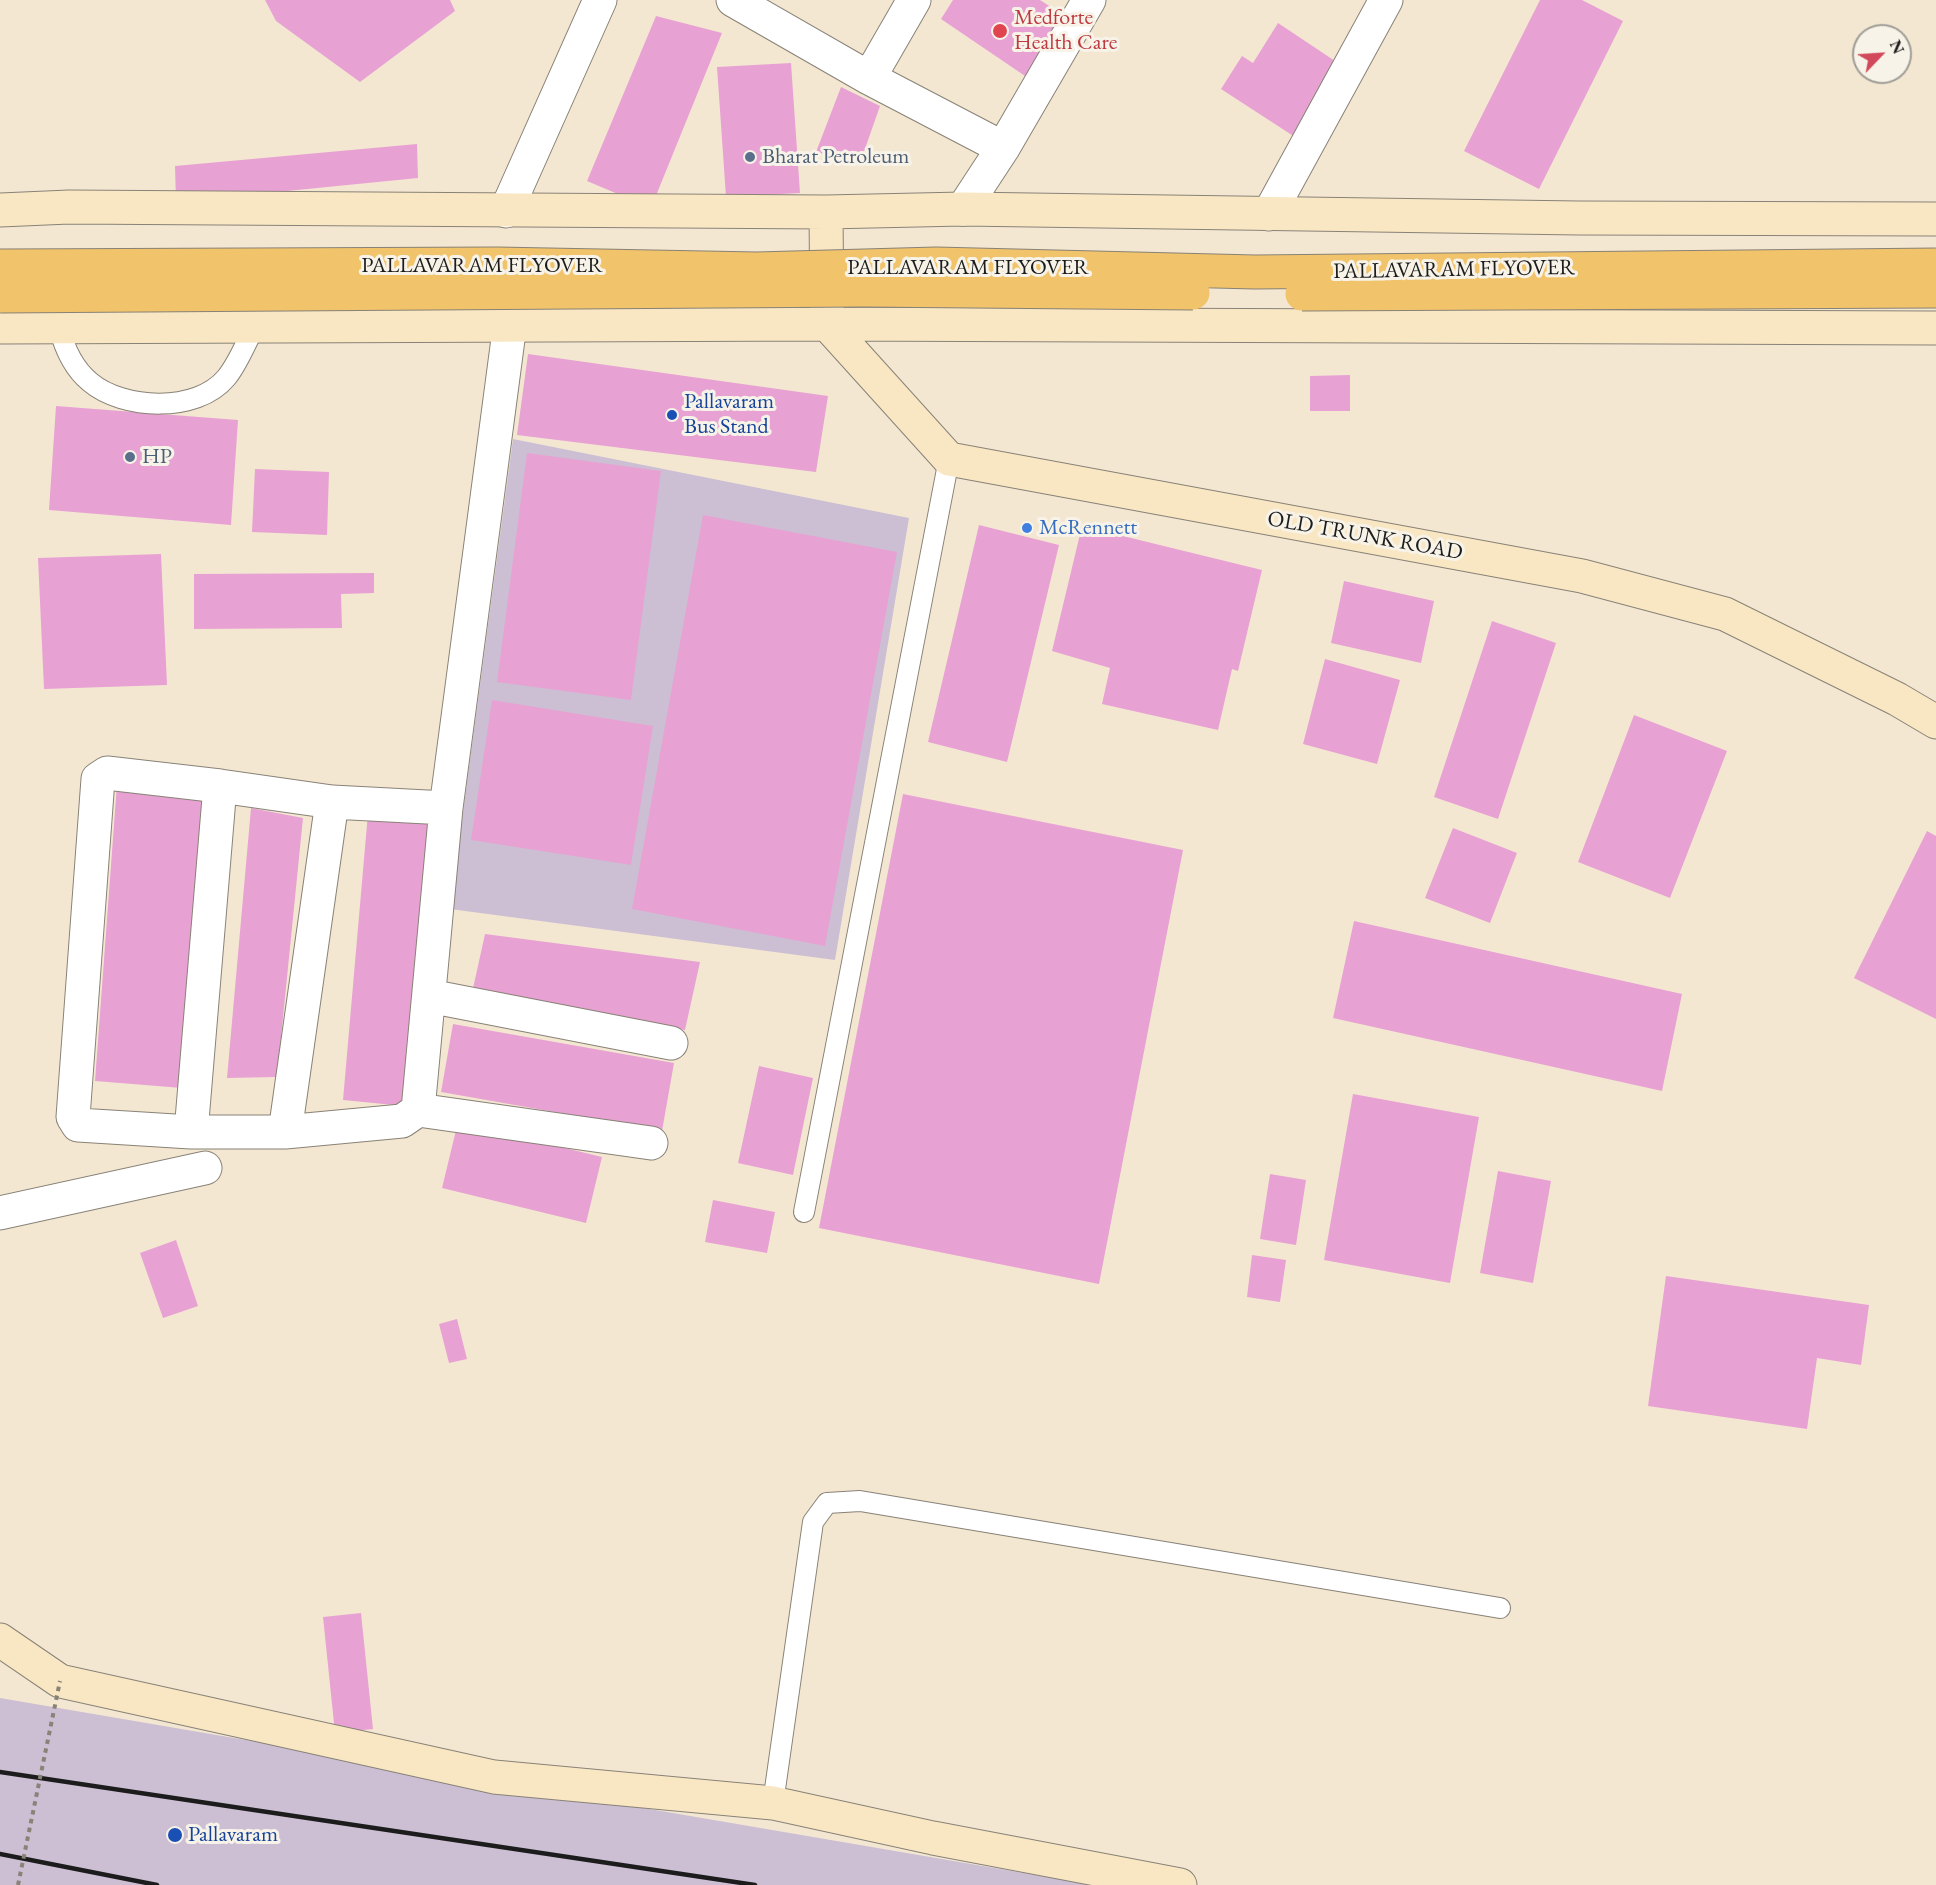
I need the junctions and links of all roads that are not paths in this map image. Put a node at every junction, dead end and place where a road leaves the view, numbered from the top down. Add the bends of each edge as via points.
1 (600, 0) edge
2 (733, 0) edge
3 (914, 0) edge
4 (1089, 0) edge
5 (1386, 0) edge
6 (868, 78) junction
7 (1003, 148) junction
8 (963, 209) junction
9 (0, 210) edge
10 (506, 211) junction
11 (826, 212) junction
12 (1269, 213) junction
13 (1936, 219) edge
14 (1936, 265) edge
15 (0, 266) edge
16 (1936, 291) edge
17 (0, 296) edge
18 (510, 324) junction
19 (827, 324) junction
20 (255, 326) junction
21 (0, 327) edge
22 (59, 327) junction
23 (1936, 328) edge
24 (949, 459) junction
25 (1936, 722) edge
26 (220, 786) junction
27 (332, 802) junction
28 (446, 808) junction
29 (429, 996) junction
30 (671, 1043) dead end
31 (418, 1110) junction
32 (190, 1132) junction
33 (285, 1132) junction
34 (651, 1143) dead end
35 (205, 1168) dead end
36 (804, 1212) dead end
37 (0, 1213) edge
38 (1500, 1608) dead end
39 (0, 1640) edge
40 (773, 1803) junction
41 (1180, 1885) edge

1 - 10 street
2 - 6 street
3 - 6 street
4 - 7 street
5 - 12 street
6 - 7 street
7 - 8 street
8 - 11 street
8 - 12 street
9 - 10 street via 69,207
10 - 11 street
11 - 19 street
12 - 13 street
14 - 15 main road, PALLAVARAM FLYOVER, bridge via 1255,272 936,264 757,269 497,264
16 - 17 main road, PALLAVARAM FLYOVER, bridge via 1360,294 863,290
18 - 19 street
18 - 20 street
18 - 28 street
19 - 23 street
19 - 24 street
20 - 22 street
20 - 22 lane via 225,379 196,398 165,405 116,398 90,382 64,346
21 - 22 street
24 - 25 street, OLD TRUNK ROAD via 1593,579 1725,614
24 - 36 lane
26 - 27 street
26 - 32 street
26 - 32 street via 106,773 98,779 96,789 73,1118 78,1125
27 - 28 street
27 - 33 street
28 - 29 street
29 - 30 street
29 - 31 street
31 - 33 street via 402,1121
31 - 34 street
32 - 33 street
35 - 37 street
38 - 40 lane via 860,1501 827,1503 813,1522
39 - 40 street via 60,1681 494,1777
40 - 41 street

